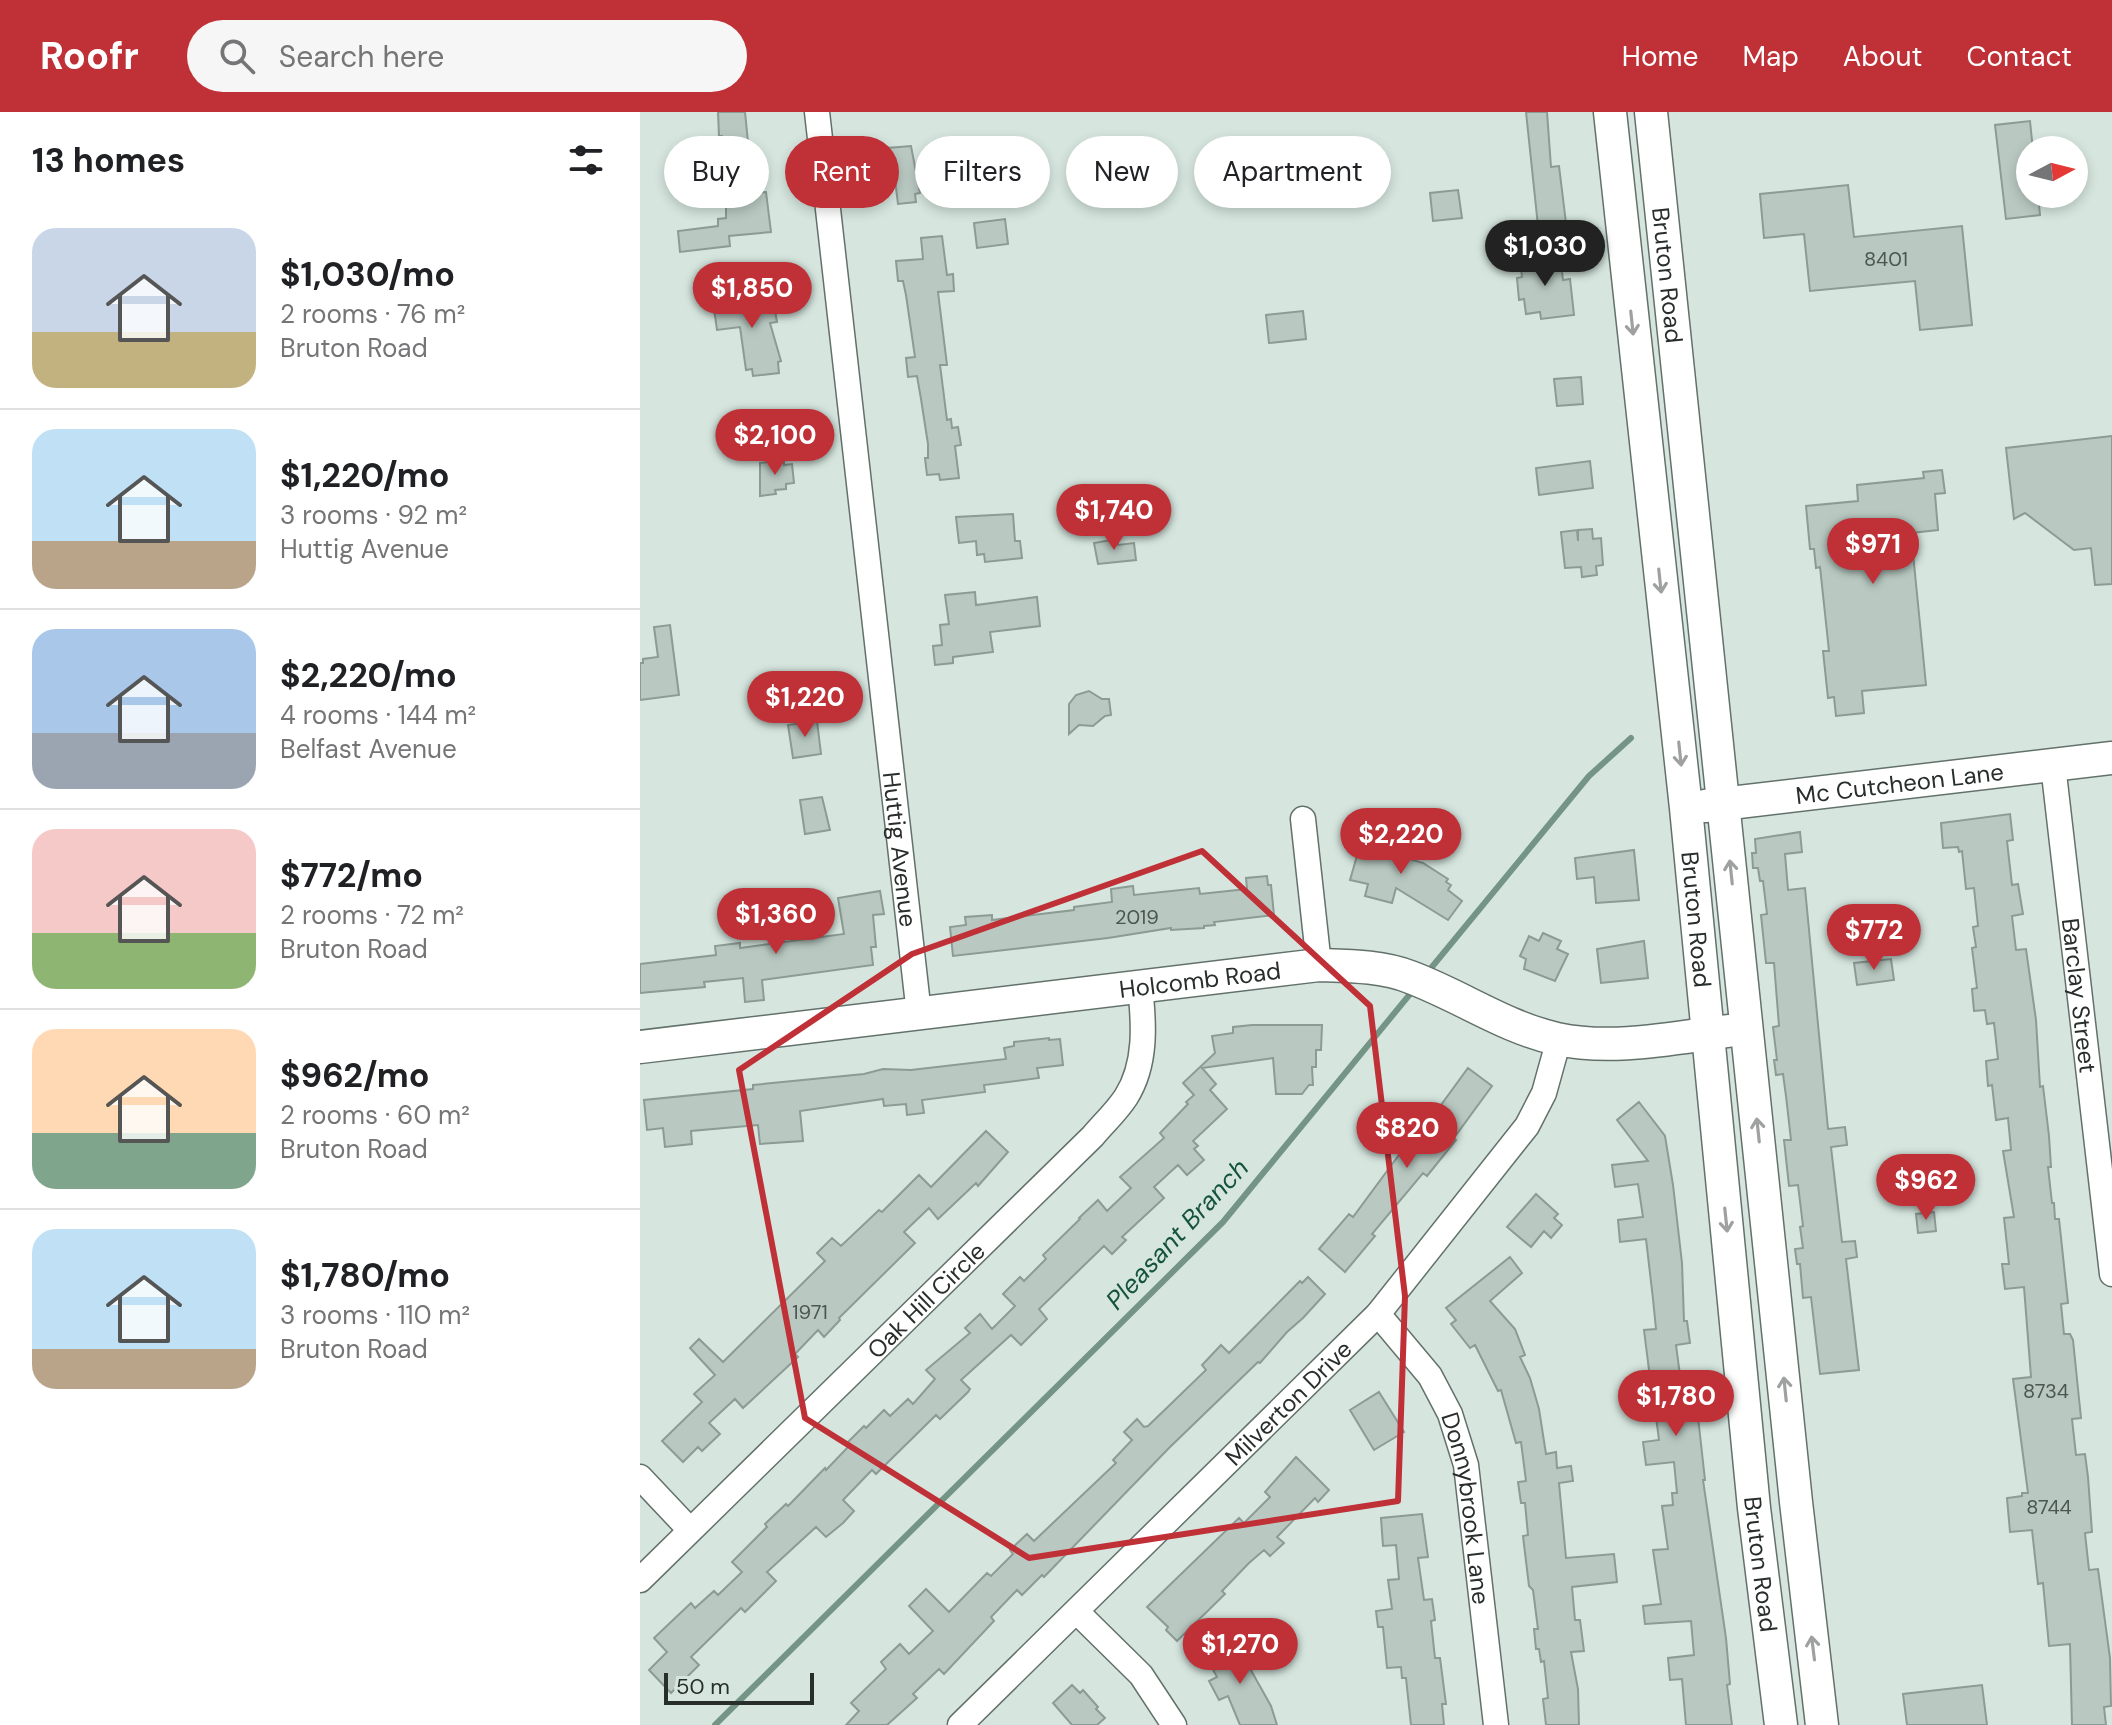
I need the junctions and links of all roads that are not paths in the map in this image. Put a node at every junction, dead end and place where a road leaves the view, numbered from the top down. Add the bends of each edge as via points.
1 (817, 112) edge
2 (1610, 112) edge
3 (1651, 112) edge
4 (1679, 366) junction
5 (1637, 371) junction
6 (2112, 758) edge
7 (2053, 765) junction
8 (1724, 803) junction
9 (1686, 808) junction
10 (1303, 819) dead end
11 (1319, 965) junction
12 (1140, 986) junction
13 (919, 1014) junction
14 (1748, 1028) junction
15 (1708, 1033) junction
16 (1559, 1039) junction
17 (640, 1047) edge
18 (2112, 1274) edge
19 (1378, 1314) junction
20 (640, 1477) edge
21 (1796, 1502) junction
22 (1754, 1508) junction
23 (690, 1530) junction
24 (640, 1580) edge
25 (1077, 1612) junction
26 (960, 1725) edge
27 (1174, 1725) edge
28 (1496, 1725) edge
29 (1781, 1725) edge
30 (1822, 1725) edge

1 - 13 street, Huttig Avenue
2 -> 5 main road, Bruton Road
3 - 4 main road, Bruton Road
4 - 5 main road
4 - 8 main road, Bruton Road
5 -> 9 main road, Bruton Road
6 - 7 main road, Mc Cutcheon Lane
7 - 8 main road, Mc Cutcheon Lane
7 - 18 street, Barclay Street
8 - 9 main road, Mc Cutcheon Lane
14 -> 8 main road, Bruton Road
9 - 15 main road, Bruton Road
10 - 11 street
11 - 12 main road, Holcomb Road
11 - 16 main road, Holcomb Road via 1407,975 1515,1027
12 - 13 main road, Holcomb Road
12 - 23 street, Oak Hill Circle via 1142,1046 1126,1097 1093,1136
13 - 17 main road, Holcomb Road
14 - 15 main road, Holcomb Road
21 -> 14 main road, Bruton Road
15 - 16 main road, Holcomb Road via 1605,1045
15 -> 22 main road, Bruton Road
16 - 19 street, Milverton Drive via 1544,1093 1527,1126
19 - 25 street, Milverton Drive
19 - 28 street, Donnybrook Lane via 1430,1376 1450,1414 1466,1465
20 - 23 street
21 - 22 main road
30 -> 21 main road, Bruton Road
22 - 29 main road, Bruton Road
23 - 24 street, Oak Hill Circle
25 - 26 street, Milverton Drive
25 - 27 street via 1141,1675

